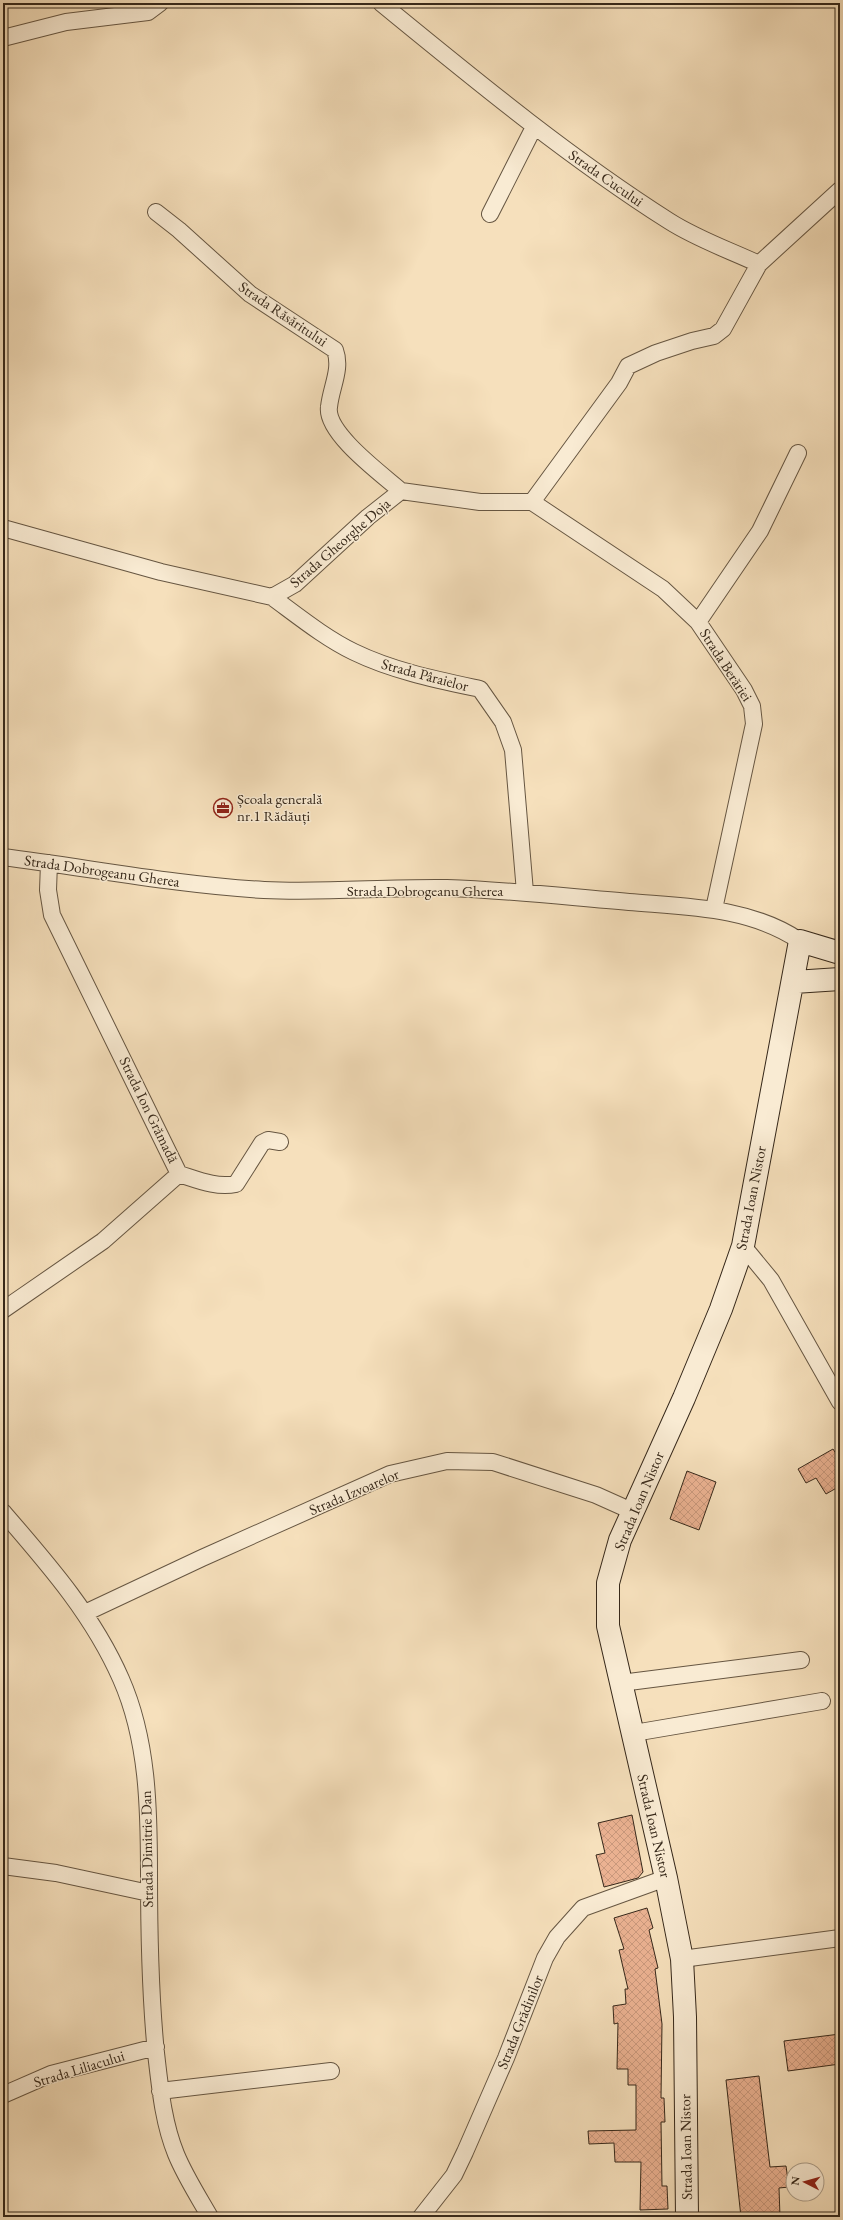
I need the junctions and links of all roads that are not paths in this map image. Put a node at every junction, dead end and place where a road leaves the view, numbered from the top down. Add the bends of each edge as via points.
1 (160, 3) edge
2 (381, 3) edge
3 (3, 38) edge
4 (534, 128) junction
5 (840, 190) edge
6 (156, 212) dead end
7 (490, 214) dead end
8 (759, 264) junction
9 (798, 453) dead end
10 (401, 491) junction
11 (532, 502) junction
12 (3, 528) edge
13 (272, 597) junction
14 (698, 622) junction
15 (3, 857) edge
16 (49, 863) junction
17 (525, 892) junction
18 (714, 909) junction
19 (800, 941) junction
20 (840, 953) edge
21 (840, 979) edge
22 (794, 982) junction
23 (280, 1142) dead end
24 (179, 1174) junction
25 (743, 1246) junction
26 (3, 1310) edge
27 (840, 1402) edge
28 (3, 1512) edge
29 (634, 1512) junction
30 (86, 1613) junction
31 (801, 1660) dead end
32 (621, 1683) junction
33 (822, 1701) dead end
34 (634, 1733) junction
35 (3, 1866) edge
36 (666, 1878) junction
37 (149, 1893) junction
38 (840, 1938) edge
39 (682, 1959) junction
40 (156, 2047) junction
41 (332, 2071) dead end
42 (160, 2091) junction
43 (3, 2094) edge
44 (210, 2217) edge
45 (421, 2217) edge
46 (687, 2217) edge

1 - 3 street via 148,12 66,22
2 - 4 street, Strada Cucului
4 - 7 street
4 - 8 street, Strada Cucului via 669,221
5 - 8 street
6 - 10 street, Strada Răsăritului via 250,294 335,350 339,360 328,408 331,421 344,440
8 - 11 street via 723,329 714,336 685,343 628,366 619,383
9 - 14 street via 760,531
10 - 11 street, Strada Gheorghe Doja via 480,502
10 - 13 street, Strada Gheorghe Doja via 368,517 295,584
11 - 14 street, Strada Berăriei via 663,588
12 - 13 street via 161,572
13 - 17 street, Strada Pâraielor via 353,652 427,677 480,689 503,722 513,750
14 - 18 street, Strada Berăriei via 744,690 752,706 754,724
15 - 16 street, Strada Dobrogeanu Gherea
16 - 17 street, Strada Dobrogeanu Gherea via 193,884 265,890 440,888
16 - 24 street, Strada Ion Grămadă via 48,890 52,915
17 - 18 street, Strada Dobrogeanu Gherea
18 - 19 street, Strada Dobrogeanu Gherea via 745,916 784,930
19 - 20 street, Strada Dobrogeanu Gherea
19 - 22 street, Strada Ioan Nistor
21 - 22 street
22 - 25 street, Strada Ioan Nistor
23 - 24 street via 268,1140 262,1143 236,1184 207,1184
24 - 26 street, Strada Ion Grămadă via 103,1241
25 - 27 street via 771,1280
25 - 29 street, Strada Ioan Nistor via 721,1309
28 - 30 street, Strada Dimitrie Dan via 44,1558
29 - 30 street, Strada Izvoarelor via 596,1495 492,1462 447,1461 390,1474
29 - 32 street, Strada Ioan Nistor via 620,1540 608,1583 608,1626
30 - 37 street, Strada Dimitrie Dan via 122,1679 133,1714 148,1797
31 - 32 street
32 - 34 street, Strada Ioan Nistor
33 - 34 street
34 - 36 street, Strada Ioan Nistor
35 - 37 street via 56,1873
36 - 39 street, Strada Ioan Nistor
36 - 45 street, Strada Grădinilor via 583,1908 557,1938 545,1958 506,2058 454,2175
37 - 40 street, Strada Dimitrie Dan via 152,2008
38 - 39 street
39 - 46 street, Strada Ioan Nistor
40 - 42 street, Strada Dimitrie Dan
40 - 43 street, Strada Liliacului via 51,2074
41 - 42 street
42 - 44 street, Strada Dimitrie Dan via 175,2152

